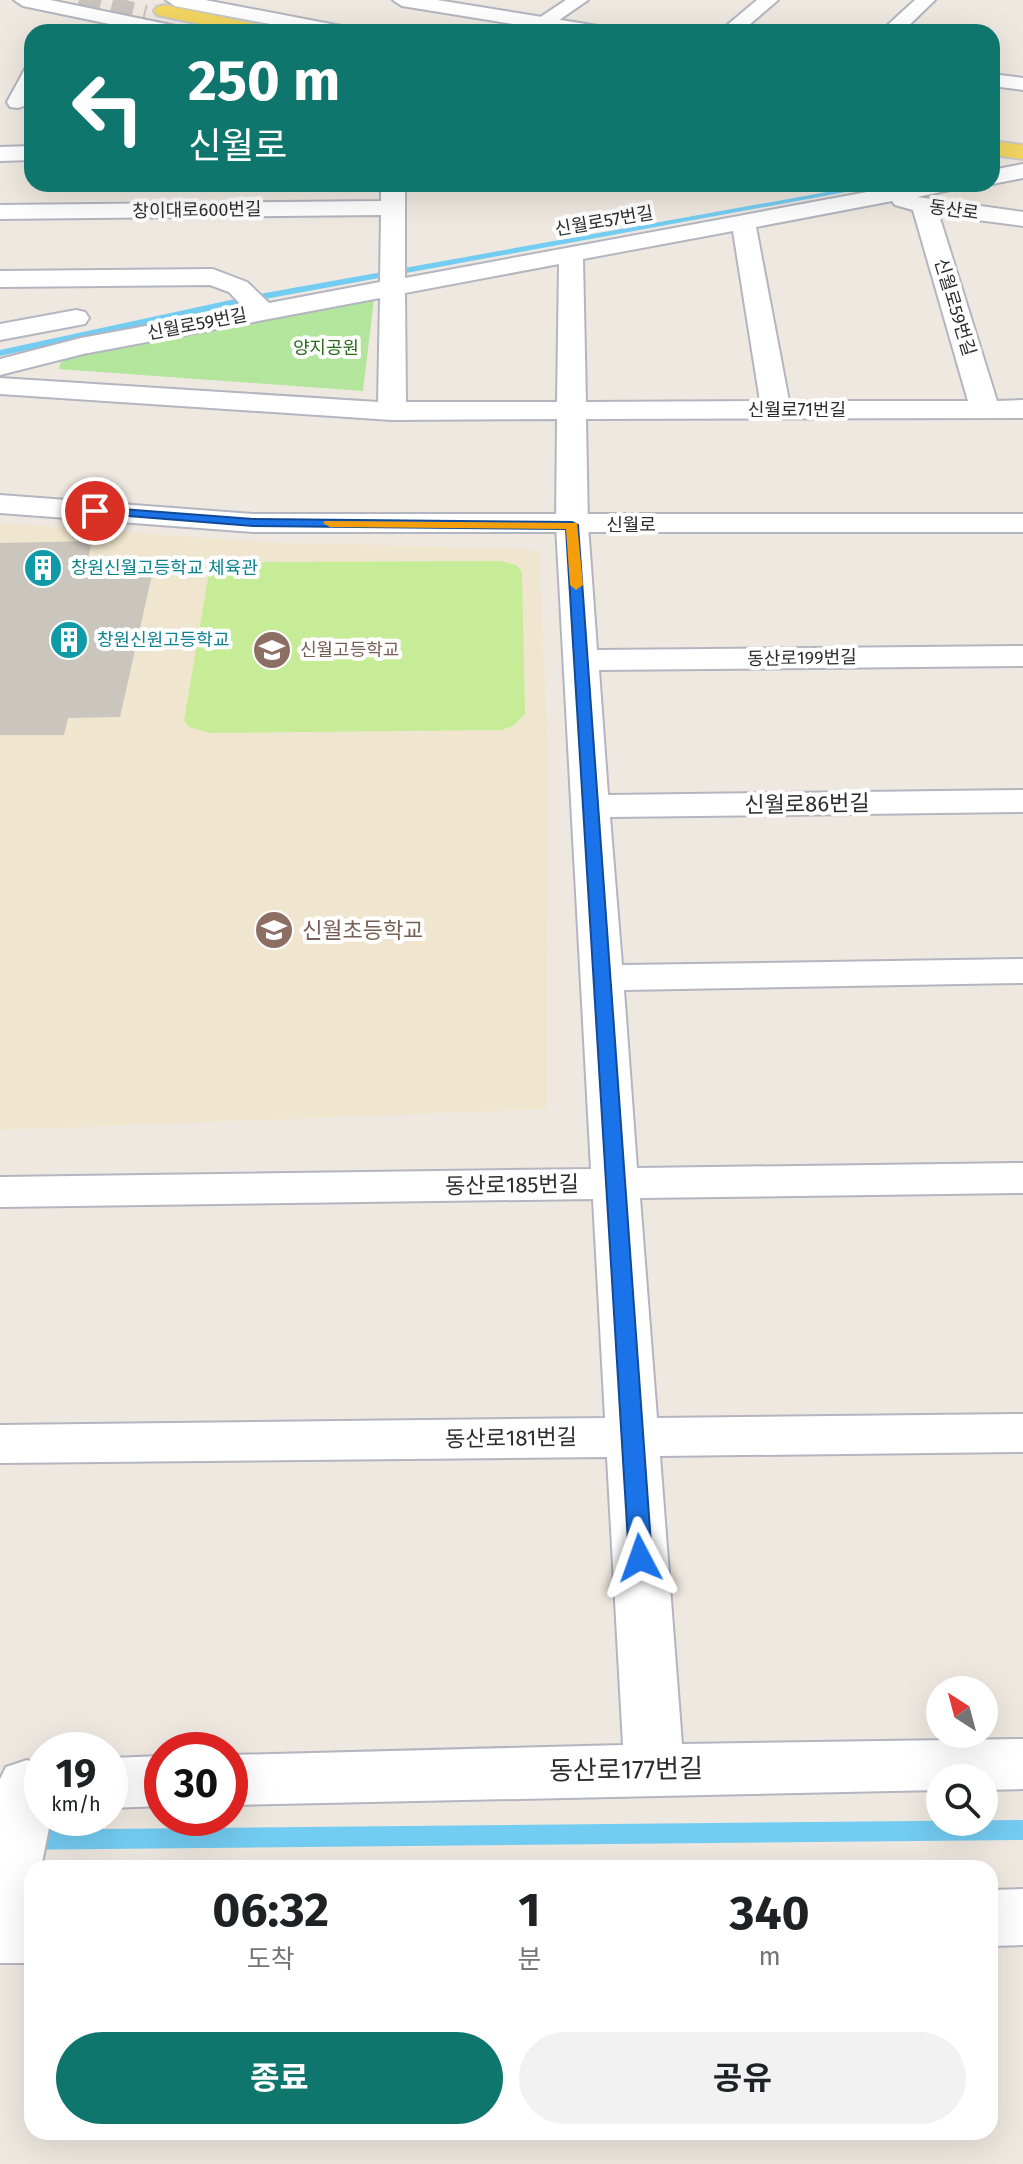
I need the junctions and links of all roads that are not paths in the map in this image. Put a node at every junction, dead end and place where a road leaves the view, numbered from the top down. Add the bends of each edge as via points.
1 (23, 0) edge
2 (402, 0) edge
3 (579, 0) edge
4 (769, 0) edge
5 (926, 0) edge
6 (161, 9) edge
7 (138, 24) edge
8 (203, 24) edge
9 (229, 24) edge
10 (278, 24) edge
11 (514, 24) edge
12 (540, 24) edge
13 (739, 24) edge
14 (899, 24) edge
15 (1000, 81) edge
16 (1023, 83) edge
17 (24, 153) edge
18 (0, 154) edge
19 (897, 192) edge
20 (885, 194) junction
21 (394, 196) edge
22 (924, 206) junction
23 (0, 212) edge
24 (1023, 219) edge
25 (743, 221) junction
26 (571, 254) junction
27 (367, 263) dead end
28 (398, 269) junction
29 (0, 279) edge
30 (254, 296) junction
31 (163, 301) dead end
32 (104, 312) dead end
33 (0, 332) edge
34 (0, 367) edge
35 (0, 386) edge
36 (985, 409) junction
37 (1023, 409) edge
38 (776, 410) junction
39 (392, 411) junction
40 (572, 411) junction
41 (0, 504) edge
42 (1023, 523) edge
43 (572, 525) junction
44 (1023, 656) edge
45 (582, 660) junction
46 (1023, 801) edge
47 (591, 806) junction
48 (1023, 971) edge
49 (602, 978) junction
50 (1023, 1178) edge
51 (616, 1184) junction
52 (0, 1192) edge
53 (1023, 1433) edge
54 (632, 1437) junction
55 (0, 1444) edge
56 (1023, 1764) edge
57 (654, 1769) junction
58 (248, 1780) edge
59 (23, 1789) edge
60 (0, 1915) edge
61 (1023, 1917) edge
62 (998, 1918) edge
63 (0, 1935) edge
64 (24, 1935) edge

1 - 7 street
2 - 11 street
3 - 12 street
4 - 13 street
5 - 14 street
6 - 8 main road
6 - 9 main road
6 - 10 street
15 - 16 street
17 - 18 street
19 - 20 street, 신월로59번길
20 - 22 street, 동산로
20 - 25 street, 신월로59번길
21 - 23 street, 창이대로600번길
21 - 28 street
22 - 24 street, 동산로
22 - 36 street, 신월로59번길
25 - 26 street, 신월로59번길
25 - 38 street
26 - 28 street, 신월로59번길
26 - 40 street
27 - 28 street
28 - 30 street, 신월로59번길
28 - 39 street
29 - 30 street via 213,277
30 - 31 street
30 - 34 street, 신월로59번길
32 - 33 street
35 - 39 street
36 - 37 street, 신월로71번길
36 - 38 street, 신월로71번길
38 - 40 street, 신월로71번길
39 - 40 street
40 - 43 street
41 - 43 street, 신월로 via 253,523
42 - 43 street, 신월로
43 - 45 street
44 - 45 street, 동산로199번길
45 - 47 street
46 - 47 street, 신월로86번길
47 - 49 street
48 - 49 street
49 - 51 street
50 - 51 street, 동산로185번길
51 - 52 street, 동산로185번길
51 - 54 street
53 - 54 street, 동산로181번길
54 - 55 street, 동산로181번길
54 - 57 street
56 - 57 street, 동산로177번길
57 - 58 street, 동산로177번길
59 - 60 street
61 - 62 street
63 - 64 street

